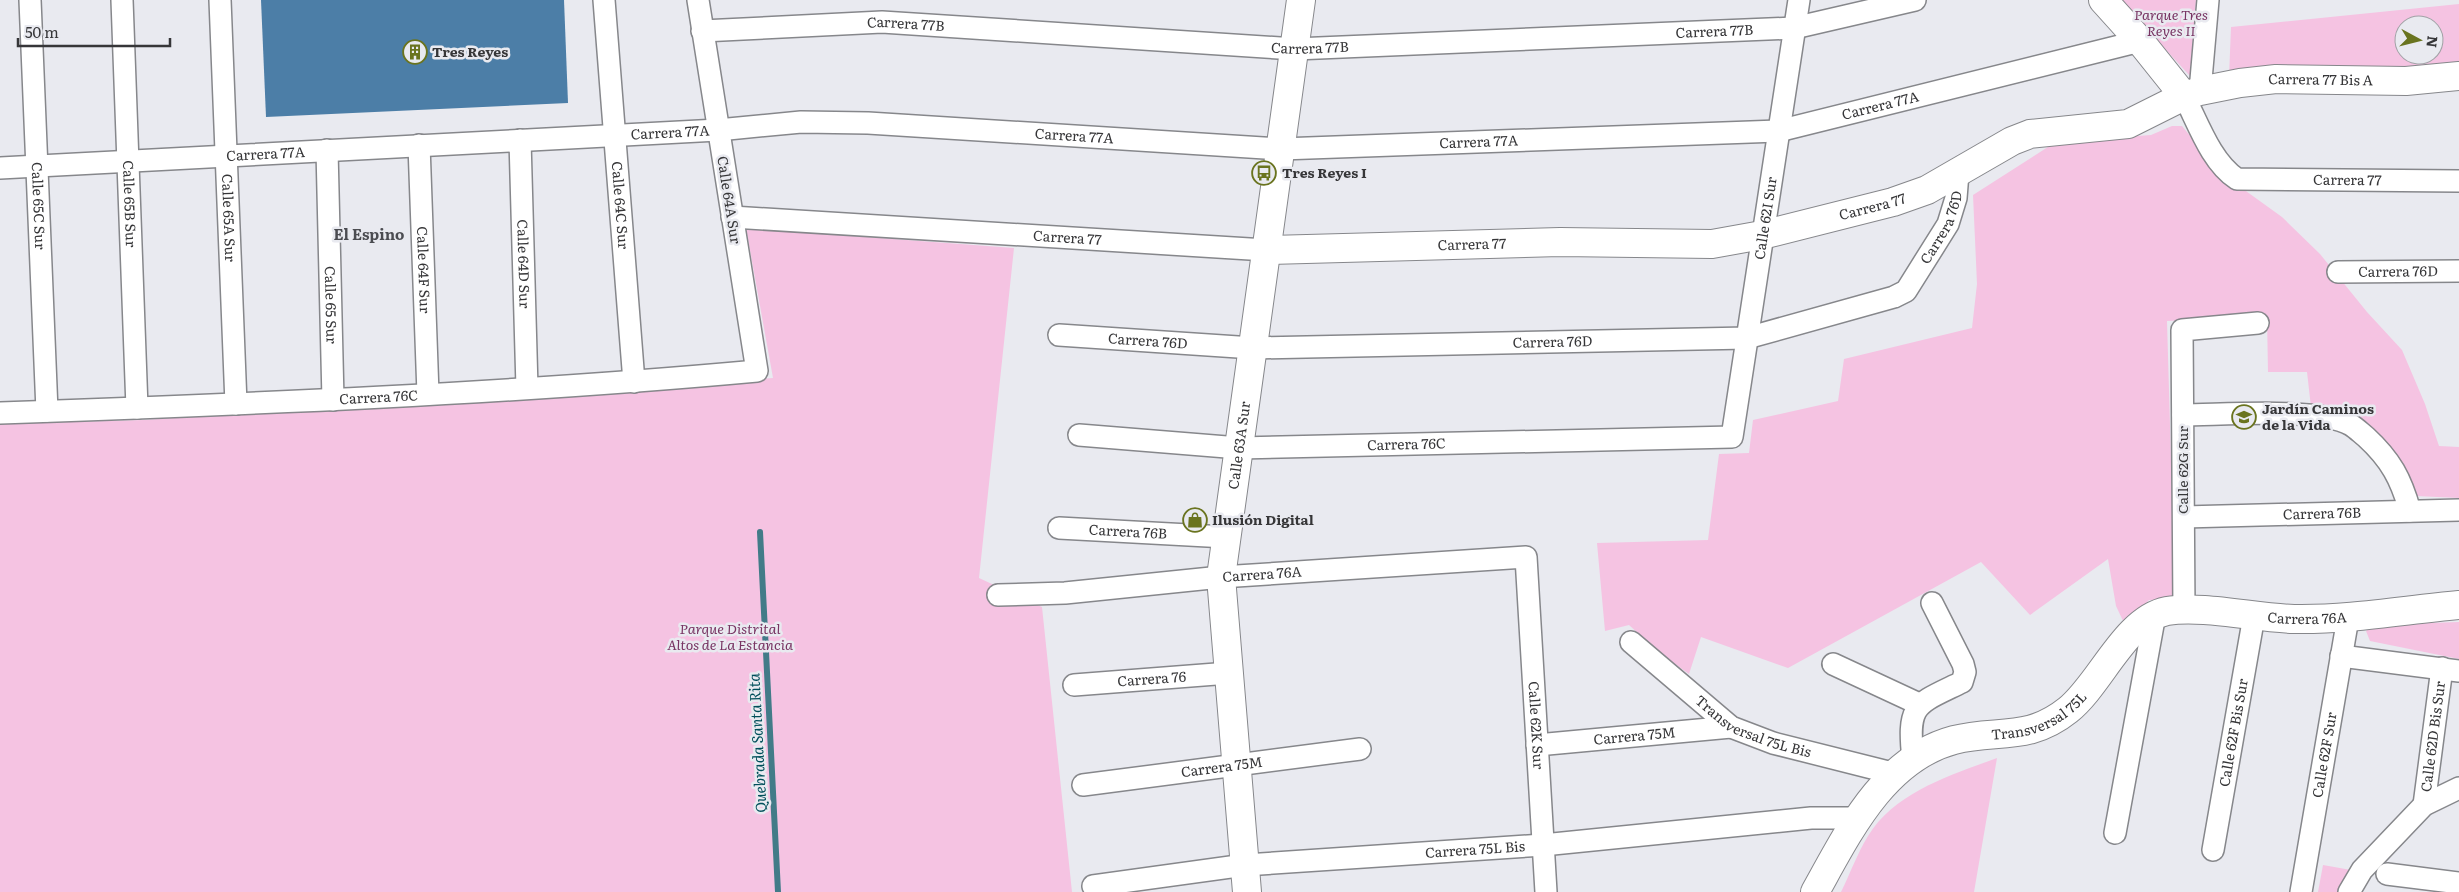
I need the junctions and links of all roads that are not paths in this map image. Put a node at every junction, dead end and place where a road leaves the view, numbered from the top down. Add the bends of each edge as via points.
1 (30, 0) edge
2 (122, 0) edge
3 (220, 0) edge
4 (604, 0) edge
5 (698, 0) edge
6 (1302, 0) edge
7 (1799, 0) edge
8 (1915, 0) edge
9 (2104, 0) edge
10 (2208, 0) edge
11 (1794, 28) junction
12 (702, 31) junction
13 (2140, 41) junction
14 (1295, 49) junction
15 (2459, 76) edge
16 (2192, 94) junction
17 (718, 130) junction
18 (1778, 131) junction
19 (616, 135) junction
20 (520, 140) junction
21 (419, 145) junction
22 (1281, 149) junction
23 (327, 150) junction
24 (226, 156) junction
25 (130, 161) junction
26 (37, 166) junction
27 (0, 168) edge
28 (1958, 173) junction
29 (2459, 181) edge
30 (732, 217) junction
31 (1762, 235) junction
32 (1266, 250) junction
33 (2459, 271) edge
34 (2338, 272) dead end
35 (2258, 323) dead end
36 (1059, 335) dead end
37 (1747, 338) junction
38 (1253, 348) junction
39 (757, 371) joint
40 (634, 382) junction
41 (527, 388) junction
42 (428, 394) junction
43 (333, 400) junction
44 (236, 404) junction
45 (137, 408) junction
46 (47, 411) junction
47 (0, 413) edge
48 (2183, 415) junction
49 (1080, 435) dead end
50 (1732, 437) joint
51 (1239, 448) junction
52 (2459, 510) edge
53 (2410, 511) junction
54 (2184, 517) junction
55 (1058, 528) dead end
56 (1226, 536) junction
57 (1526, 557) joint
58 (1221, 577) junction
59 (998, 595) dead end
60 (1932, 603) dead end
61 (2459, 604) edge
62 (2184, 610) junction
63 (2155, 614) junction
64 (2254, 616) junction
65 (2348, 618) junction
66 (1631, 642) dead end
67 (2341, 656) junction
68 (1833, 664) dead end
69 (2450, 670) edge
70 (1229, 673) junction
71 (1074, 684) dead end
72 (1919, 704) junction
73 (1731, 727) junction
74 (1537, 744) junction
75 (1360, 749) dead end
76 (1237, 766) junction
77 (1904, 767) junction
78 (1083, 786) dead end
79 (2459, 788) edge
80 (2424, 805) junction
81 (1856, 818) junction
82 (2115, 833) dead end
83 (1543, 845) junction
84 (2213, 850) dead end
85 (1245, 865) junction
86 (2388, 874) dead end
87 (2459, 884) edge
88 (1093, 886) dead end
89 (1248, 892) edge
90 (1546, 892) edge
91 (1815, 892) edge
92 (2301, 892) edge
93 (2350, 892) edge

1 - 26 street, Calle 65C Sur
2 - 25 street, Calle 65B Sur
3 - 24 street, Calle 65A Sur
4 - 19 street, Calle 64C Sur
5 - 12 street, Calle 64A Sur
6 - 14 street, Calle 63A Sur
7 - 11 street, Calle 62I Sur
8 - 11 street, Carrera 77B
9 - 13 street
10 - 16 street
11 - 14 street, Carrera 77B
11 - 18 street, Calle 62I Sur
12 - 14 street, Carrera 77B via 882,22
12 - 17 street, Calle 64A Sur
13 - 16 street
13 - 18 street, Carrera 77A
14 - 22 street, Calle 63A Sur
15 - 16 street, Carrera 77 Bis A via 2406,81 2276,79
16 - 28 street, Carrera 77 via 2128,124 2030,134
16 - 29 street, Carrera 77 via 2219,163 2237,179
17 - 19 street, Carrera 77A
17 - 22 street, Carrera 77A via 800,122 868,123
17 - 30 street, Calle 64A Sur
18 - 22 street, Carrera 77A
18 - 31 street, Calle 62I Sur
19 - 20 street, Carrera 77A
19 - 40 street, Calle 64C Sur
20 - 21 street, Carrera 77A
20 - 41 street, Calle 64D Sur
21 - 23 street, Carrera 77A
21 - 42 street, Calle 64F Sur
22 - 32 street, Calle 63A Sur
23 - 24 street, Carrera 77A
23 - 43 street, Calle 65 Sur
24 - 25 street, Carrera 77A
24 - 44 street, Calle 65A Sur
25 - 26 street, Carrera 77A
25 - 45 street, Calle 65B Sur
26 - 27 street, Carrera 77A
26 - 46 street, Calle 65C Sur
28 - 31 street, Carrera 77 via 1927,190 1893,202
28 - 37 street, Carrera 76D via 1956,198 1948,224 1906,291
30 - 32 street, Carrera 77
30 - 39 street, Calle 64A Sur
31 - 32 street, Carrera 77 via 1686,245 1560,242
31 - 37 street, Calle 62I Sur
32 - 38 street, Calle 63A Sur
33 - 34 street, Carrera 76D
35 - 48 street, Calle 62G Sur via 2182,330
36 - 38 street, Carrera 76D
37 - 38 street, Carrera 76D
37 - 50 street, Calle 62I Sur
38 - 51 street, Calle 63A Sur
39 - 40 street, Carrera 76C
40 - 41 street, Carrera 76C
41 - 42 street, Carrera 76C
42 - 43 street, Carrera 76C
43 - 44 street, Carrera 76C
44 - 45 street, Carrera 76C
45 - 46 street, Carrera 76C
46 - 47 street, Carrera 76C
48 - 53 street via 2305,415 2331,418 2351,425 2395,469
48 - 54 street, Calle 62G Sur
49 - 51 street, Carrera 76C
50 - 51 street, Carrera 76C
51 - 56 street, Calle 63A Sur
52 - 53 street, Carrera 76B
53 - 54 street, Carrera 76B
54 - 62 street, Calle 62G Sur
55 - 56 street, Carrera 76B
56 - 58 street, Calle 63A Sur
57 - 58 street, Carrera 76A
57 - 74 street, Calle 62K Sur
58 - 59 street, Carrera 76A via 1065,593
58 - 70 street, Calle 63A Sur
60 - 72 street via 1964,672 1962,682
61 - 65 street, Carrera 76A
62 - 63 street, Carrera 76A
62 - 64 street, Carrera 76A
63 - 77 street, Transversal 75L via 2129,636 2069,709 2052,721 2014,734 1955,740 1932,748
63 - 82 street
64 - 65 street, Carrera 76A
64 - 84 street, Calle 62F Bis Sur
65 - 67 street, Calle 62F Sur
66 - 73 street, Transversal 75L Bis
67 - 69 street
67 - 92 street, Calle 62F Sur
68 - 72 street
69 - 80 street, Calle 62D Bis Sur
70 - 71 street, Carrera 76
70 - 76 street, Calle 63A Sur
72 - 77 street via 1912,718
73 - 74 street, Carrera 75M
73 - 77 street, Transversal 75L Bis via 1773,743
74 - 83 street, Calle 62K Sur
75 - 76 street, Carrera 75M
76 - 78 street, Carrera 75M
76 - 85 street, Calle 63A Sur
77 - 81 street, Transversal 75L
79 - 80 street
80 - 93 street via 2362,870
81 - 83 street, Carrera 75L Bis via 1811,818
81 - 91 street, Transversal 75L
83 - 85 street, Carrera 75L Bis
83 - 90 street, Calle 62K Sur
85 - 88 street, Carrera 75L Bis
85 - 89 street, Calle 63A Sur
86 - 87 street

